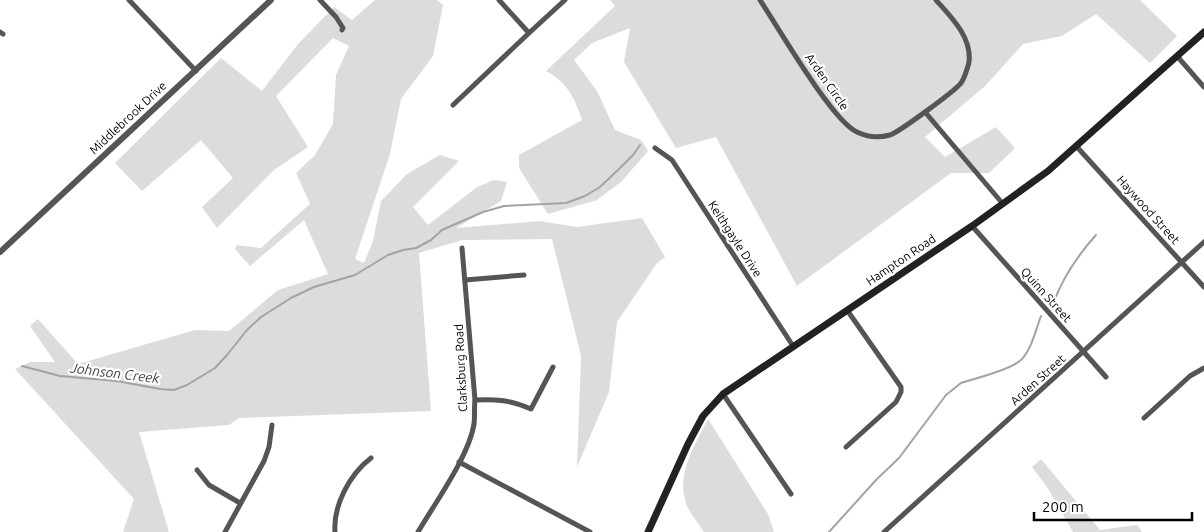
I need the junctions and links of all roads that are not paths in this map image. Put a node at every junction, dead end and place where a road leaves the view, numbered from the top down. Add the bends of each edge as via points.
1 (129, 0) edge
2 (271, 0) edge
3 (320, 0) edge
4 (499, 0) edge
5 (565, 0) edge
6 (760, 0) edge
7 (936, 0) edge
8 (342, 30) dead end
9 (1204, 32) edge
10 (529, 33) junction
11 (1177, 56) junction
12 (196, 71) junction
13 (1204, 87) edge
14 (453, 105) dead end
15 (925, 112) junction
16 (1077, 147) junction
17 (655, 148) dead end
18 (1003, 204) junction
19 (972, 226) junction
20 (1204, 242) edge
21 (462, 248) dead end
22 (0, 252) edge
23 (1182, 262) junction
24 (524, 275) dead end
25 (465, 280) junction
26 (1204, 288) edge
27 (847, 310) junction
28 (793, 346) junction
29 (1083, 352) junction
30 (553, 367) dead end
31 (1204, 368) edge
32 (1106, 377) dead end
33 (723, 394) junction
34 (474, 400) junction
35 (1144, 418) dead end
36 (272, 425) dead end
37 (846, 447) dead end
38 (371, 458) dead end
39 (459, 462) junction
40 (197, 470) dead end
41 (791, 494) dead end
42 (240, 503) junction
43 (225, 532) edge
44 (335, 532) edge
45 (418, 532) edge
46 (590, 532) edge
47 (648, 532) edge
48 (884, 532) edge

1 - 12 street
2 - 12 street, Middlebrook Drive
3 - 8 street via 336,17
4 - 10 street
5 - 10 street
6 - 15 street, Arden Circle via 838,117 855,132 874,137 892,135
7 - 15 street, Arden Circle via 966,38 969,61 962,83
9 - 11 main road, Hampton Road
10 - 14 street
11 - 13 street
11 - 16 main road, Hampton Road
12 - 22 street, Middlebrook Drive
15 - 18 street
16 - 18 main road, Hampton Road
16 - 23 street, Haywood Street
17 - 28 street, Keithgayle Drive via 672,160
18 - 19 main road, Hampton Road
19 - 27 main road, Hampton Road
19 - 29 street, Quinn Street
20 - 23 street, Arden Street
21 - 25 street, Clarksburg Road
23 - 26 street, Haywood Street
23 - 29 street, Arden Street
24 - 25 street
25 - 34 street, Clarksburg Road
27 - 28 main road, Hampton Road
27 - 37 street via 901,387 901,392 896,402
28 - 33 main road, Hampton Road
29 - 32 street, Quinn Street
29 - 48 street, Arden Street
30 - 34 street via 531,409 498,399
31 - 35 street via 1190,376
33 - 41 street
33 - 47 main road, Hampton Road via 703,416
34 - 39 street, Clarksburg Road via 474,424
36 - 42 street via 264,461
38 - 44 street via 360,466 340,500
39 - 45 street, Clarksburg Road
39 - 46 street
40 - 42 street via 209,485
42 - 43 street

